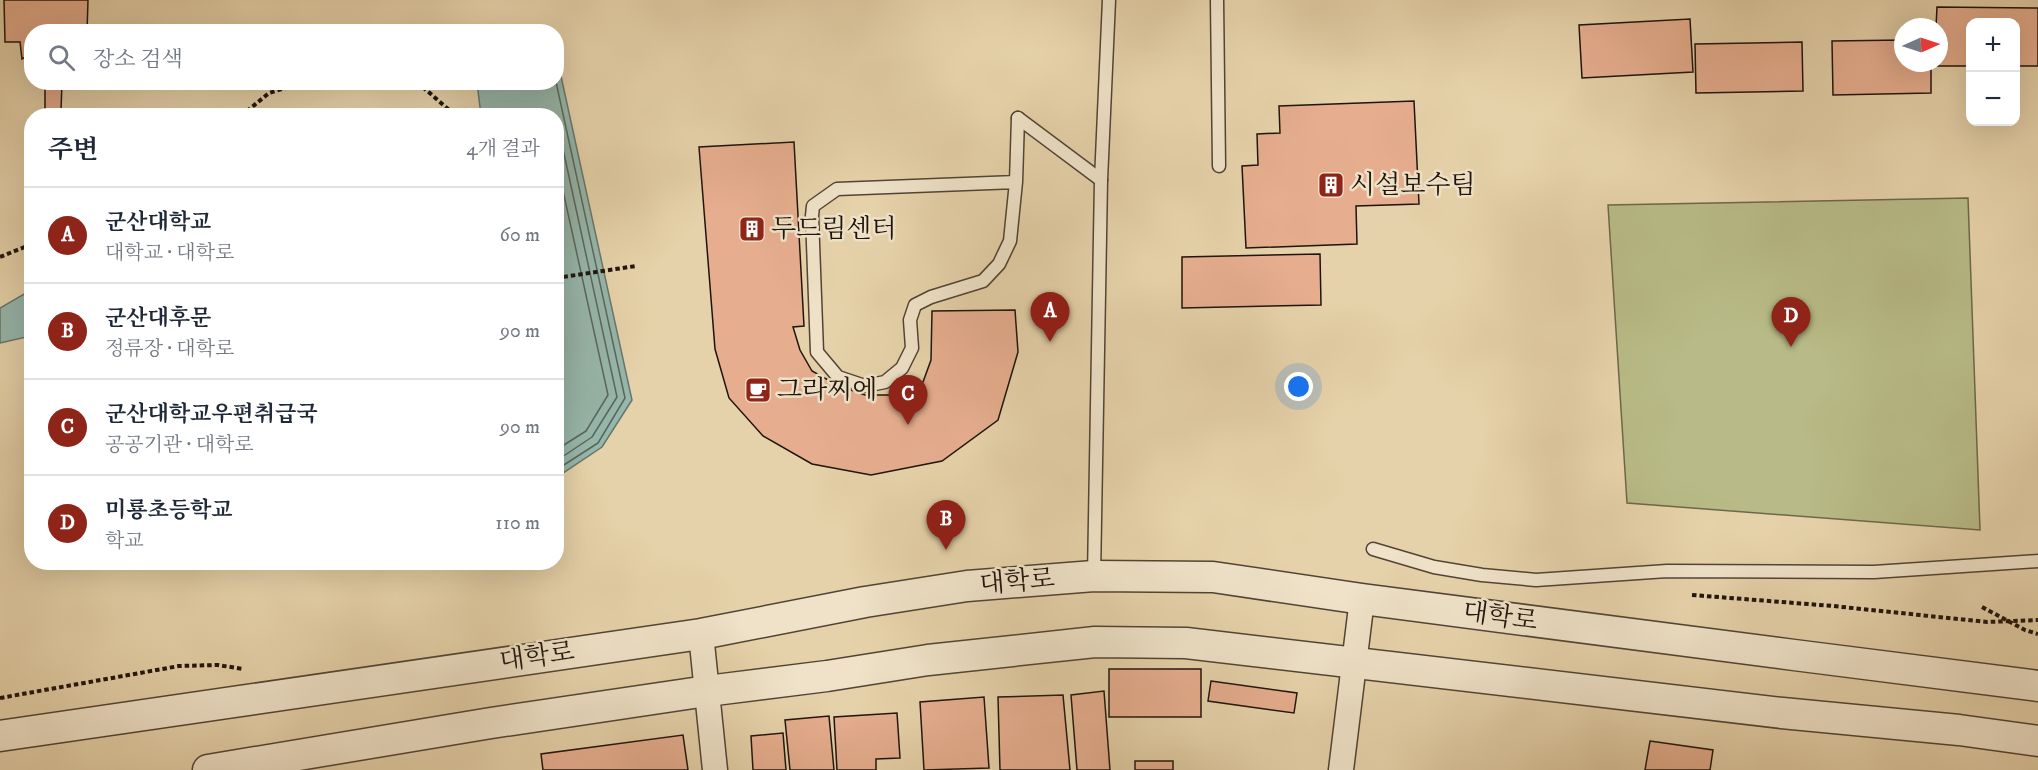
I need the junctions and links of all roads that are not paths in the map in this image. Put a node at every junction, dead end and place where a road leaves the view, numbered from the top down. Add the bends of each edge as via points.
1 (1108, 0) edge
2 (1217, 0) edge
3 (1219, 166) dead end
4 (1101, 180) junction
5 (1016, 182) junction
6 (1373, 549) dead end
7 (2038, 561) edge
8 (1094, 576) junction
9 (1362, 598) junction
10 (701, 634) junction
11 (1354, 663) junction
12 (2038, 686) edge
13 (707, 691) junction
14 (0, 736) edge
15 (2038, 741) edge
16 (208, 770) edge
17 (715, 770) edge
18 (1341, 770) edge

1 - 4 lane
2 - 3 lane
4 - 5 lane via 1018,118
4 - 8 lane
5 - 5 lane via 1010,241 999,264 983,281 915,305 910,320 912,348 902,368 885,382 865,386 838,376 818,352 813,206 837,189
6 - 7 lane via 1434,567 1536,580 1667,571 1874,572
8 - 9 street, 대학로 via 1213,577
8 - 10 street, 대학로 via 967,586
9 - 11 street
9 - 12 street, 대학로
10 - 13 street
10 - 14 street, 대학로
11 - 13 street via 1186,643 1095,642 928,660
11 - 15 street
11 - 18 street
13 - 16 street
13 - 17 street

